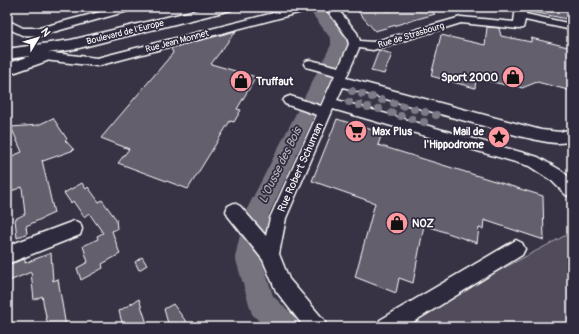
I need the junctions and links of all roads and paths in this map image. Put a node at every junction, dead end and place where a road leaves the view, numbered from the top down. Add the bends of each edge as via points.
1 (131, 7) edge
2 (226, 7) edge
3 (309, 7) edge
4 (330, 7) edge
5 (521, 12) edge
6 (7, 23) edge
7 (572, 27) edge
8 (355, 44) junction
9 (71, 45) junction
10 (7, 54) edge
11 (44, 56) junction
12 (7, 70) edge
13 (328, 70) junction
14 (311, 105) junction
15 (572, 135) edge
16 (572, 190) edge
17 (234, 211) dead end
18 (74, 229) dead end
19 (516, 249) dead end
20 (270, 254) junction
21 (7, 255) edge
22 (317, 327) edge
23 (387, 327) edge

1 - 6 street via 39,32 15,30
2 - 9 main road, Boulevard de l'Europe
3 - 11 street, Rue Jean Monnet via 97,62
4 - 8 street via 353,36
5 - 7 street
5 - 8 street, Rue de Strasbourg via 519,26 461,20 372,46
8 - 13 street, Rue Robert Schuman
9 - 10 main road, Boulevard de l'Europe
9 - 11 main road, Boulevard de l'Europe
11 - 12 main road, Boulevard de l'Europe
13 - 14 street, Rue Robert Schuman
13 - 15 street via 523,131 551,137
14 - 16 street via 533,161
14 - 20 street, Rue Robert Schuman
17 - 20 street
18 - 21 street
19 - 23 street
20 - 22 street via 282,285

